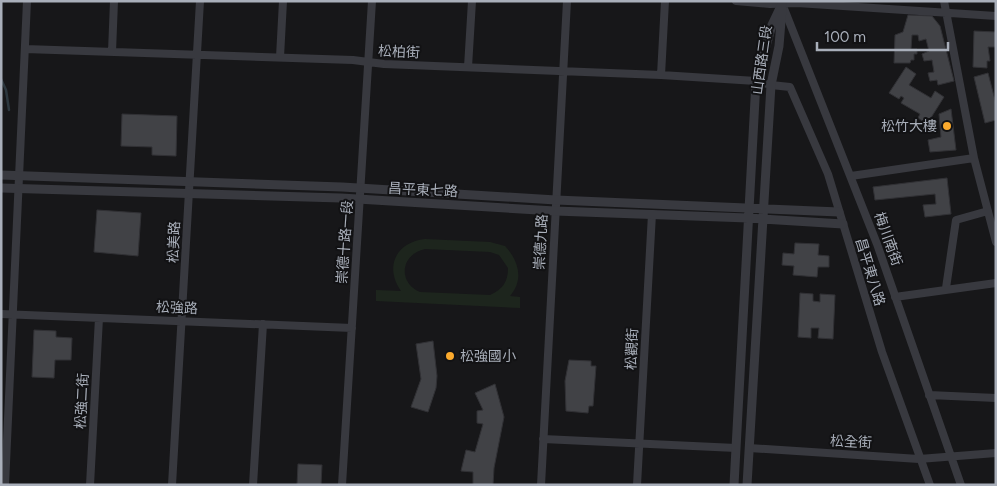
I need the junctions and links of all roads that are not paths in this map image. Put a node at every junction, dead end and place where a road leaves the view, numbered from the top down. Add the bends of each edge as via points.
1 (28, 1) edge
2 (114, 1) edge
3 (200, 1) edge
4 (283, 1) edge
5 (372, 1) edge
6 (472, 1) edge
7 (566, 1) edge
8 (665, 1) edge
9 (736, 1) edge
10 (944, 1) edge
11 (783, 3) edge
12 (946, 13) junction
13 (996, 16) edge
14 (25, 49) junction
15 (112, 52) junction
16 (197, 54) junction
17 (280, 56) junction
18 (368, 62) junction
19 (468, 67) junction
20 (563, 72) junction
21 (661, 75) junction
22 (756, 81) junction
23 (771, 86) junction
24 (974, 158) junction
25 (1, 175) edge
26 (20, 176) junction
27 (851, 176) junction
28 (190, 182) junction
29 (1, 188) edge
30 (20, 189) junction
31 (361, 189) junction
32 (190, 194) junction
33 (556, 200) junction
34 (361, 201) junction
35 (749, 208) junction
36 (763, 208) junction
37 (555, 211) junction
38 (988, 211) junction
39 (839, 212) junction
40 (652, 214) junction
41 (748, 218) junction
42 (763, 220) junction
43 (843, 224) junction
44 (996, 242) edge
45 (996, 282) edge
46 (946, 288) junction
47 (895, 297) junction
48 (1, 314) edge
49 (14, 315) junction
50 (99, 318) junction
51 (182, 321) junction
52 (263, 324) junction
53 (352, 328) junction
54 (929, 395) junction
55 (996, 398) edge
56 (543, 439) junction
57 (639, 444) junction
58 (736, 448) junction
59 (749, 448) junction
60 (996, 453) edge
61 (950, 456) junction
62 (919, 458) junction
63 (5, 485) edge
64 (90, 485) edge
65 (172, 485) edge
66 (253, 485) edge
67 (342, 485) edge
68 (541, 485) edge
69 (637, 485) edge
70 (734, 485) edge
71 (747, 485) edge
72 (930, 485) edge
73 (961, 485) edge

1 - 14 street
2 - 15 street
3 - 16 street, 松美路
4 - 17 street
5 - 18 street, 崇德十路一段
6 - 19 street
7 - 20 street, 崇德九路
8 - 21 street
9 - 11 street
10 - 12 street
11 - 12 street
11 - 22 street, 山西路三段 via 772,25
11 - 23 street, 山西路三段
11 - 27 street, 梅川南街
12 - 13 street
12 - 24 street
14 - 15 street, 松柏街
14 - 26 street
15 - 16 street, 松柏街
16 - 17 street, 松柏街
16 - 28 street, 松美路
17 - 18 street, 松柏街
18 - 19 street, 松柏街
18 - 31 street, 崇德十路一段
19 - 20 street, 松柏街
20 - 21 street, 松柏街
20 - 33 street, 崇德九路
21 - 22 street, 松柏街
22 - 23 street, 松柏街
22 - 35 street, 山西路三段
23 - 36 street, 山西路三段
23 - 39 street, 昌平東八路 via 790,86 828,174
24 - 27 street
24 - 38 street
25 - 26 street, 昌平東七路
26 - 28 street, 昌平東七路
26 - 30 street
27 - 47 street, 梅川南街
28 - 31 street, 昌平東七路
28 - 32 street, 松美路
29 - 30 street, 昌平東七路
30 - 32 street, 昌平東七路
30 - 49 street
31 - 33 street, 昌平東七路
31 - 34 street, 崇德十路一段
32 - 34 street, 昌平東七路
32 - 51 street, 松美路
33 - 35 street, 昌平東七路
33 - 37 street, 崇德九路
34 - 37 street, 昌平東七路
34 - 53 street, 崇德十路一段
35 - 36 street, 昌平東七路
35 - 41 street, 山西路三段
36 - 39 street, 昌平東七路
36 - 42 street, 山西路三段
37 - 40 street, 昌平東七路
37 - 56 street, 崇德九路
38 - 44 street
38 - 46 street via 956,220
39 - 43 street, 昌平東八路
40 - 41 street, 昌平東七路
40 - 57 street, 松觀街
41 - 42 street, 昌平東七路
41 - 58 street, 山西路三段
42 - 43 street, 昌平東七路
42 - 59 street, 山西路三段
43 - 62 street, 昌平東八路 via 864,298
45 - 46 street
46 - 47 street
47 - 54 street, 梅川南街
48 - 49 street, 松強路
49 - 50 street, 松強路
49 - 63 street
50 - 51 street, 松強路
50 - 64 street, 松強二街
51 - 52 street, 松強路
51 - 65 street, 松美路
52 - 53 street, 松強路
52 - 66 street
53 - 67 street, 崇德十路一段
54 - 55 street
54 - 61 street, 梅川南街
56 - 57 street
56 - 68 street, 崇德九路
57 - 58 street
57 - 69 street, 松觀街
58 - 70 street, 山西路三段
59 - 62 street, 松全街
59 - 71 street, 山西路三段
60 - 61 street, 松全街
61 - 62 street, 松全街
61 - 73 street, 梅川南街
62 - 72 street, 昌平東八路

